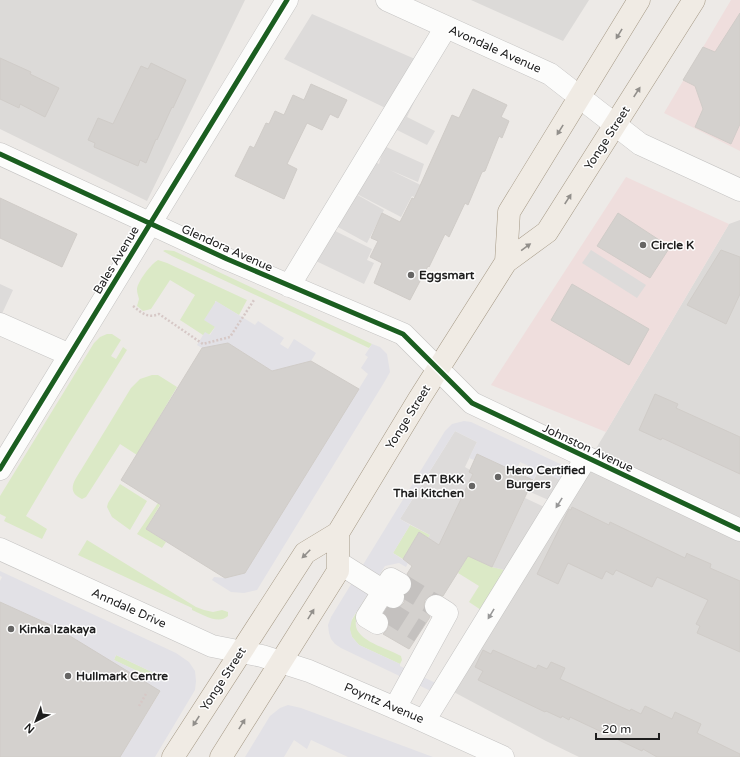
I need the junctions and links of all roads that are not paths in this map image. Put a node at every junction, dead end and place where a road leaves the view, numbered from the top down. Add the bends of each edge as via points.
1 (287, 0) edge
2 (387, 0) edge
3 (639, 0) edge
4 (694, 0) edge
5 (446, 27) junction
6 (588, 103) junction
7 (616, 125) junction
8 (0, 154) edge
9 (740, 190) edge
10 (150, 224) junction
11 (506, 262) junction
12 (289, 286) junction
13 (0, 324) edge
14 (70, 355) junction
15 (438, 369) junction
16 (586, 458) junction
17 (0, 469) edge
18 (740, 530) edge
19 (338, 533) junction
20 (0, 549) edge
21 (339, 563) junction
22 (386, 602) tunnel mouth
23 (428, 632) dead end
24 (262, 656) junction
25 (395, 708) junction
26 (424, 721) junction
27 (173, 757) edge
28 (221, 757) edge
29 (503, 757) edge

1 - 10 street, Bales Avenue
2 - 5 street, Avondale Avenue
3 -> 6 main road, Yonge Street
7 -> 4 main road, Yonge Street
5 - 6 street, Avondale Avenue via 550,74
5 - 12 street
6 - 7 street, Avondale Avenue
6 -> 11 main road, Yonge Street via 510,212
7 - 9 street, Avondale Avenue via 640,144
11 -> 7 main road, Yonge Street via 547,232
8 - 10 street, Glendora Avenue
10 - 12 street, Glendora Avenue
10 - 14 street, Bales Avenue
11 - 15 main road, Yonge Street
12 - 15 street, Glendora Avenue via 403,334
13 - 14 street
14 - 17 street, Bales Avenue
15 - 16 street, Johnston Avenue via 472,403
15 - 19 main road, Yonge Street
16 - 18 street, Johnston Avenue
16 -> 26 street
19 - 21 main road, Yonge Street
19 -> 24 main road, Yonge Street via 305,553
20 - 24 street, Anndale Drive via 212,646
21 - 22 street
24 -> 21 main road, Yonge Street via 338,571
23 - 25 street
24 - 25 street, Poyntz Avenue via 309,671
24 -> 27 main road, Yonge Street
28 -> 24 main road, Yonge Street
25 - 26 street, Poyntz Avenue
26 - 29 street, Poyntz Avenue

